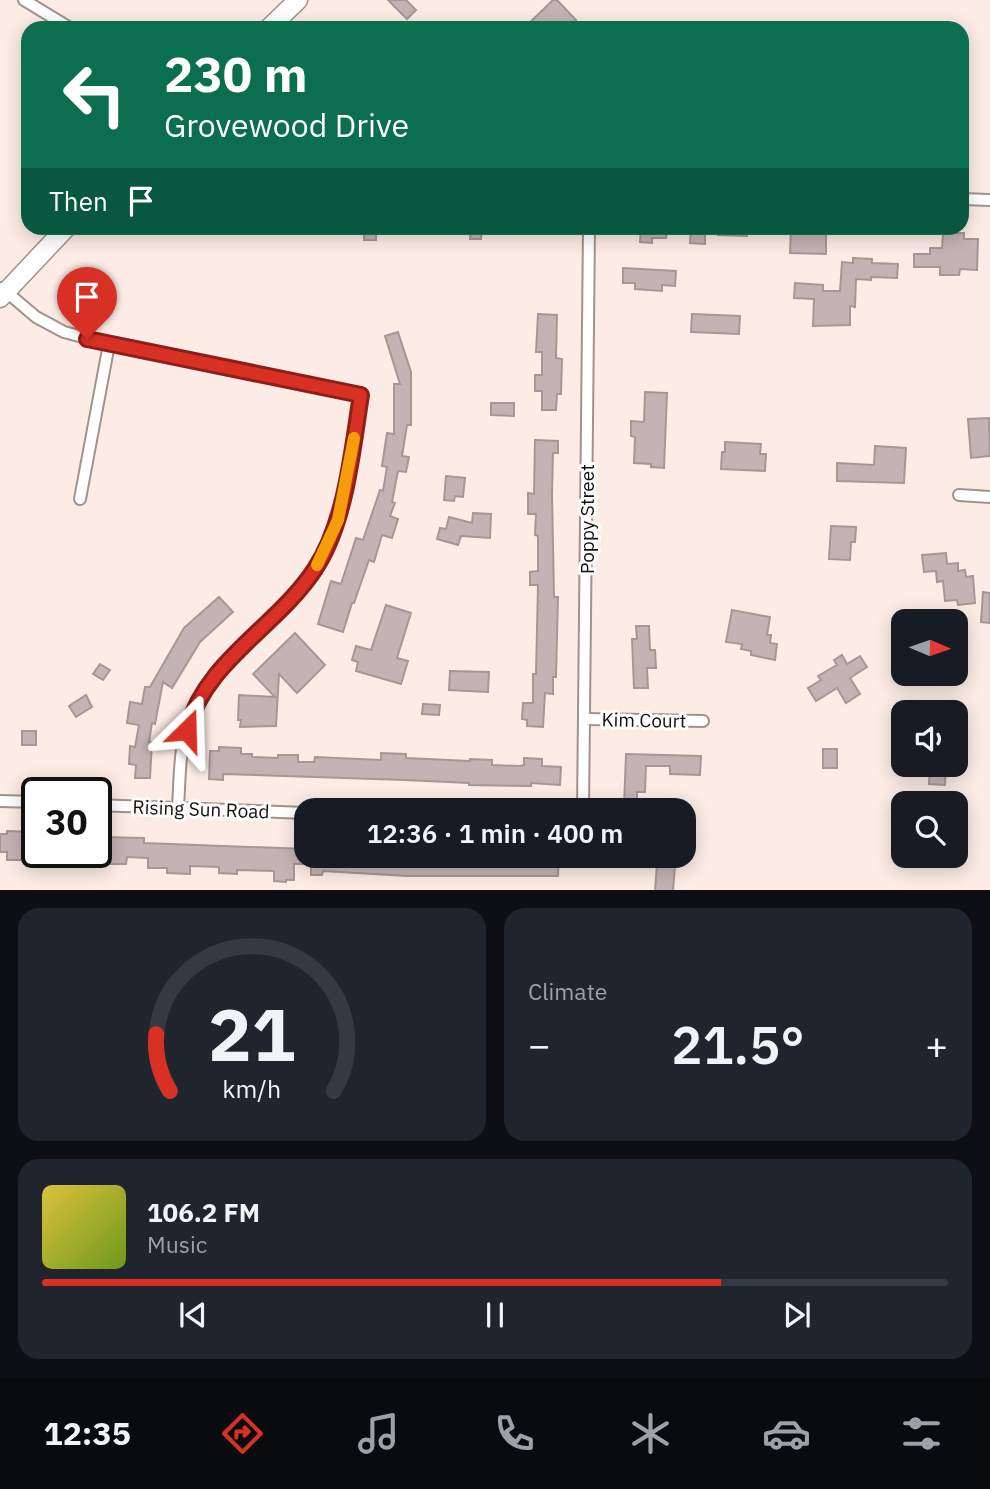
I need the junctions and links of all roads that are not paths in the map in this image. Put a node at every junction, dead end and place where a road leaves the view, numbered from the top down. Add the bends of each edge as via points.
1 (24, 0) edge
2 (298, 0) edge
3 (58, 21) edge
4 (276, 21) edge
5 (969, 198) edge
6 (990, 200) edge
7 (59, 235) edge
8 (589, 235) edge
9 (2, 292) edge
10 (109, 344) junction
11 (959, 495) dead end
12 (990, 497) edge
13 (80, 499) dead end
14 (585, 719) junction
15 (703, 722) dead end
16 (583, 798) edge
17 (0, 801) edge
18 (21, 802) edge
19 (112, 806) edge
20 (178, 808) junction
21 (294, 813) edge

1 - 3 street
2 - 4 main road
5 - 6 street
7 - 9 main road
8 - 14 street, Poppy Street
9 - 10 street via 50,326
10 - 13 street
10 - 20 street via 361,395 338,520 328,544 297,593 219,670 192,710 182,751
11 - 12 street
14 - 15 street, Kim Court
14 - 16 street, Poppy Street
17 - 18 street
19 - 20 street, Rising Sun Road
20 - 21 street, Rising Sun Road

